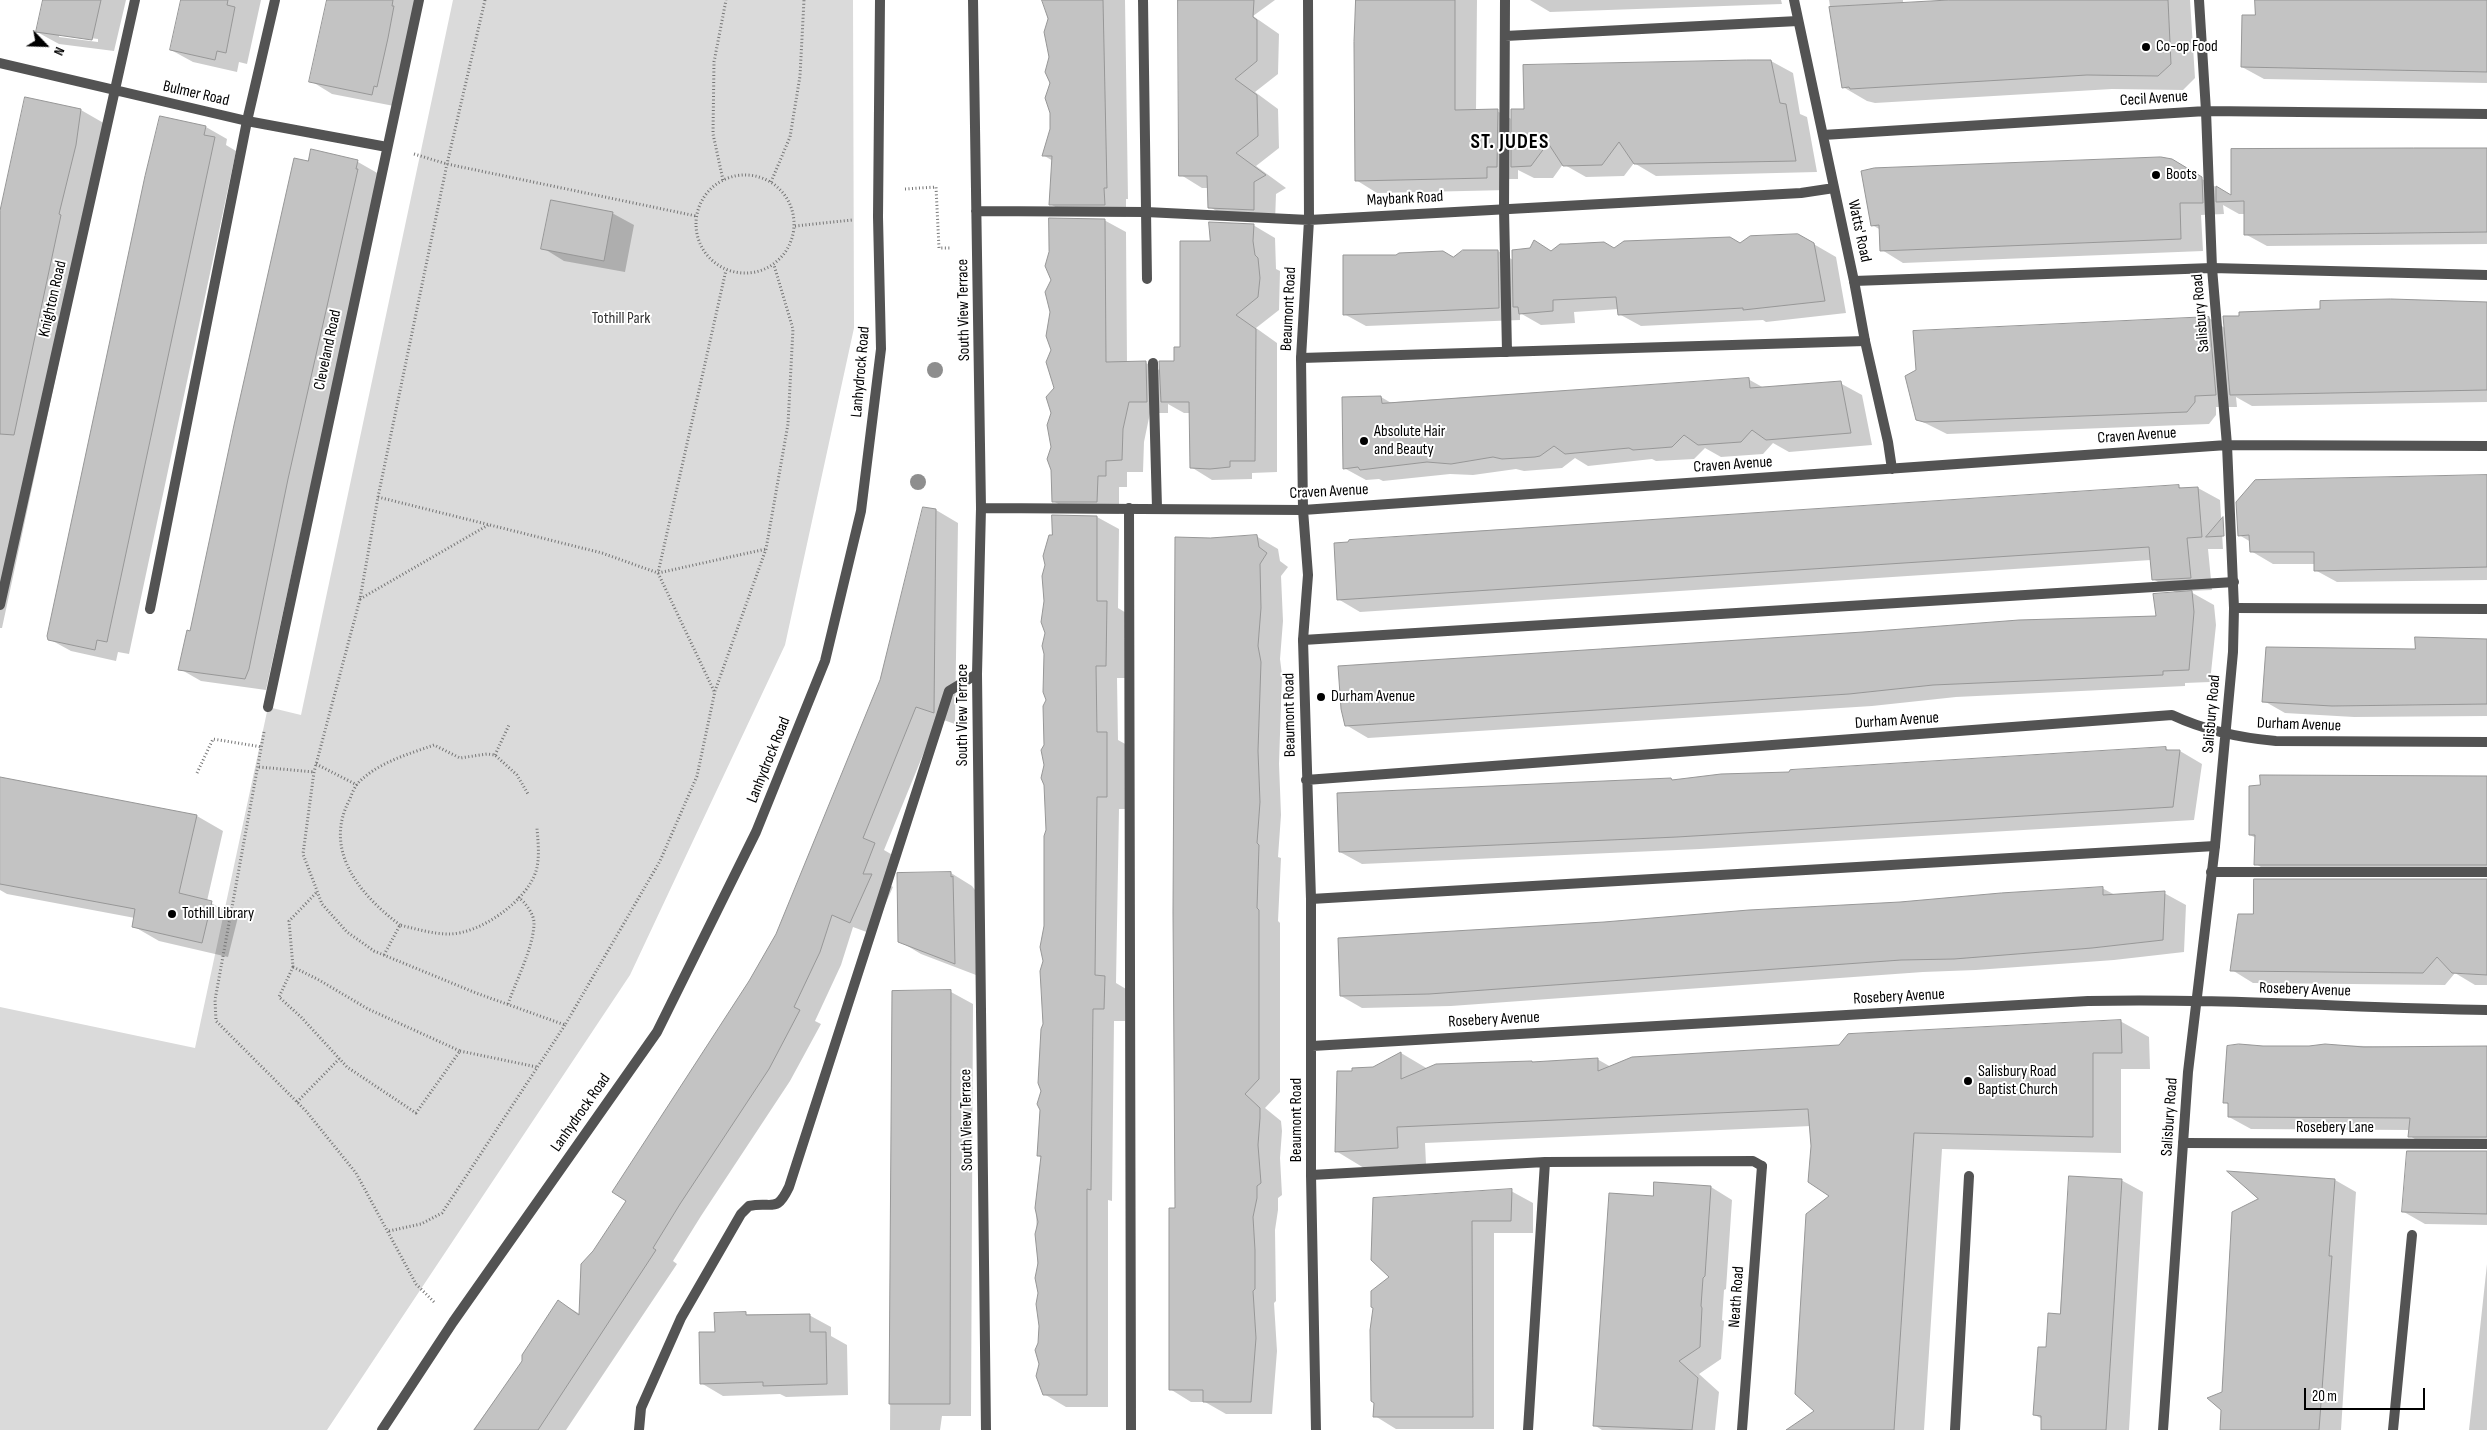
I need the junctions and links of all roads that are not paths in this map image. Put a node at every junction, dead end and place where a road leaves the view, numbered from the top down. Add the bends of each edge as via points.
1 (135, 0) edge
2 (275, 0) edge
3 (419, 0) edge
4 (880, 0) edge
5 (973, 0) edge
6 (1143, 0) edge
7 (1308, 0) edge
8 (1505, 0) edge
9 (1794, 0) edge
10 (2199, 0) edge
11 (1798, 21) junction
12 (1505, 36) junction
13 (0, 63) edge
14 (115, 91) junction
15 (2206, 110) junction
16 (2487, 114) edge
17 (248, 122) junction
18 (1823, 135) junction
19 (387, 147) junction
20 (1834, 188) junction
21 (1504, 209) junction
22 (976, 211) junction
23 (1146, 212) junction
24 (1309, 220) junction
25 (2212, 268) junction
26 (2487, 274) edge
27 (1147, 279) dead end
28 (1854, 281) junction
29 (1865, 342) junction
30 (1507, 352) junction
31 (1301, 358) junction
32 (1153, 363) dead end
33 (2227, 445) junction
34 (2487, 446) edge
35 (1892, 469) junction
36 (981, 508) junction
37 (1129, 508) junction
38 (1157, 508) junction
39 (1303, 510) junction
40 (2234, 582) junction
41 (0, 604) edge
42 (2234, 608) junction
43 (150, 609) dead end
44 (2487, 609) edge
45 (1303, 640) junction
46 (977, 674) junction
47 (268, 707) road end
48 (2226, 732) junction
49 (2487, 742) edge
50 (1306, 780) junction
51 (2215, 846) junction
52 (2212, 872) junction
53 (2487, 872) edge
54 (1311, 899) junction
55 (2196, 1000) junction
56 (2487, 1010) edge
57 (1312, 1046) junction
58 (2184, 1143) junction
59 (2487, 1144) edge
60 (1545, 1162) junction
61 (1311, 1175) junction
62 (1969, 1176) dead end
63 (2412, 1235) dead end
64 (382, 1430) edge
65 (639, 1430) edge
66 (986, 1430) edge
67 (1131, 1430) edge
68 (1316, 1430) edge
69 (1528, 1430) edge
70 (1742, 1430) edge
71 (1955, 1430) edge
72 (2163, 1430) edge
73 (2393, 1430) edge

1 - 14 street, Knighton Road
2 - 17 street
3 - 19 street, Cleveland Road
4 - 64 street, Lanhydrock Road via 878,191 881,349 861,511 825,662 756,832 656,1032 453,1322
5 - 22 street, South View Terrace
6 - 23 street
7 - 24 street, Beaumont Road
8 - 12 street
9 - 11 street, Watts' Road
10 - 15 street, Salisbury Road
11 - 12 street
11 - 18 street, Watts' Road
12 - 21 street
13 - 14 street, Bulmer Road
14 - 17 street, Bulmer Road
14 - 41 street, Knighton Road
15 - 16 street, Cecil Avenue
15 - 18 street, Cecil Avenue
15 - 25 street, Salisbury Road
17 - 19 street, Bulmer Road
17 - 43 street
18 - 20 street, Watts' Road
19 - 47 street, Cleveland Road
20 - 21 street, Maybank Road via 1801,194
20 - 28 street, Watts' Road
21 - 24 street, Maybank Road
21 - 30 street
22 - 23 street, Maybank Road
22 - 36 street, South View Terrace
23 - 24 street, Maybank Road
23 - 27 street
24 - 31 street, Beaumont Road
25 - 26 street
25 - 28 street
25 - 33 street, Salisbury Road
28 - 29 street, Watts' Road
29 - 30 street
29 - 35 street, Watts' Road
30 - 31 street
31 - 39 street, Beaumont Road
32 - 38 street
33 - 34 street, Craven Avenue
33 - 35 street, Craven Avenue
33 - 40 street, Salisbury Road
35 - 39 street, Craven Avenue
36 - 37 street, Craven Avenue
36 - 46 street, South View Terrace
37 - 38 street, Craven Avenue
37 - 67 street
38 - 39 street, Craven Avenue
39 - 45 street, Beaumont Road via 1308,575
40 - 42 street, Salisbury Road
40 - 45 street
42 - 44 street
42 - 48 street, Salisbury Road
45 - 50 street, Beaumont Road
46 - 65 street via 949,691 789,1188 782,1202 749,1206 741,1214 681,1318 640,1408
46 - 66 street, South View Terrace
48 - 49 street, Durham Avenue via 2276,741
48 - 50 street, Durham Avenue via 2194,726 2172,715
48 - 51 street, Salisbury Road
50 - 54 street, Beaumont Road
51 - 52 street, Salisbury Road
51 - 54 street
52 - 53 street
52 - 55 street, Salisbury Road
54 - 57 street, Beaumont Road
55 - 56 street, Rosebery Avenue
55 - 57 street, Rosebery Avenue via 2088,1001
55 - 58 street, Salisbury Road
57 - 61 street, Beaumont Road
58 - 59 street, Rosebery Lane
58 - 72 street, Salisbury Road
60 - 61 street
60 - 69 street
60 - 70 street, Neath Road via 1753,1161 1762,1166
61 - 68 street, Beaumont Road
62 - 71 street
63 - 73 street

